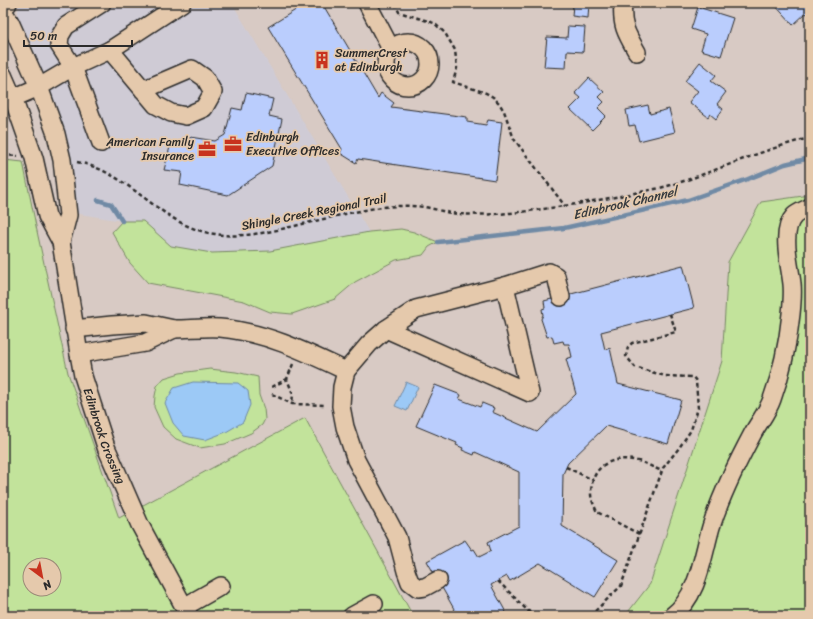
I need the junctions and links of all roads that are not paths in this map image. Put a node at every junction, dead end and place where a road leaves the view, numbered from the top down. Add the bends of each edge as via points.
1 (6, 3) edge
2 (102, 3) edge
3 (182, 3) edge
4 (367, 3) edge
5 (623, 3) edge
6 (3, 5) edge
7 (3, 11) edge
8 (391, 49) dead end
9 (110, 50) junction
10 (636, 52) dead end
11 (73, 67) junction
12 (3, 75) edge
13 (39, 87) junction
14 (143, 90) dead end
15 (13, 98) junction
16 (101, 143) dead end
17 (810, 207) edge
18 (61, 242) junction
19 (505, 286) junction
20 (561, 296) dead end
21 (74, 329) junction
22 (386, 329) junction
23 (174, 330) junction
24 (79, 354) junction
25 (346, 371) junction
26 (438, 580) dead end
27 (221, 586) dead end
28 (374, 604) dead end
29 (187, 612) edge
30 (352, 616) edge
31 (672, 616) edge

1 - 6 main road
2 - 11 street via 66,26 60,36 59,45
3 - 9 street
4 - 8 street
5 - 10 street via 625,32
7 - 13 street, Edinbrook Crossing
9 - 11 street
9 - 14 street
11 - 13 street
11 - 16 street
12 - 15 street, Edinbrook Crossing
13 - 15 street
13 - 18 street, Edinbrook Crossing via 56,134 62,160 68,215
15 - 18 street, Edinbrook Crossing via 34,158 47,216
17 - 31 street via 794,217 787,232 792,308 780,376 772,402 753,432 724,494 712,526 697,582 690,596
18 - 21 street, Edinbrook Crossing
19 - 20 street via 549,272 556,276
19 - 22 street via 416,309
19 - 22 street via 530,393
21 - 23 street via 146,323
21 - 24 street, Edinbrook Crossing
22 - 25 street
23 - 24 street via 145,343
23 - 25 street via 239,330 292,346
24 - 29 street, Edinbrook Crossing via 85,382 106,447 140,525
25 - 26 street via 341,406 356,460 397,537 410,582 418,588
27 - 29 street
28 - 30 street

